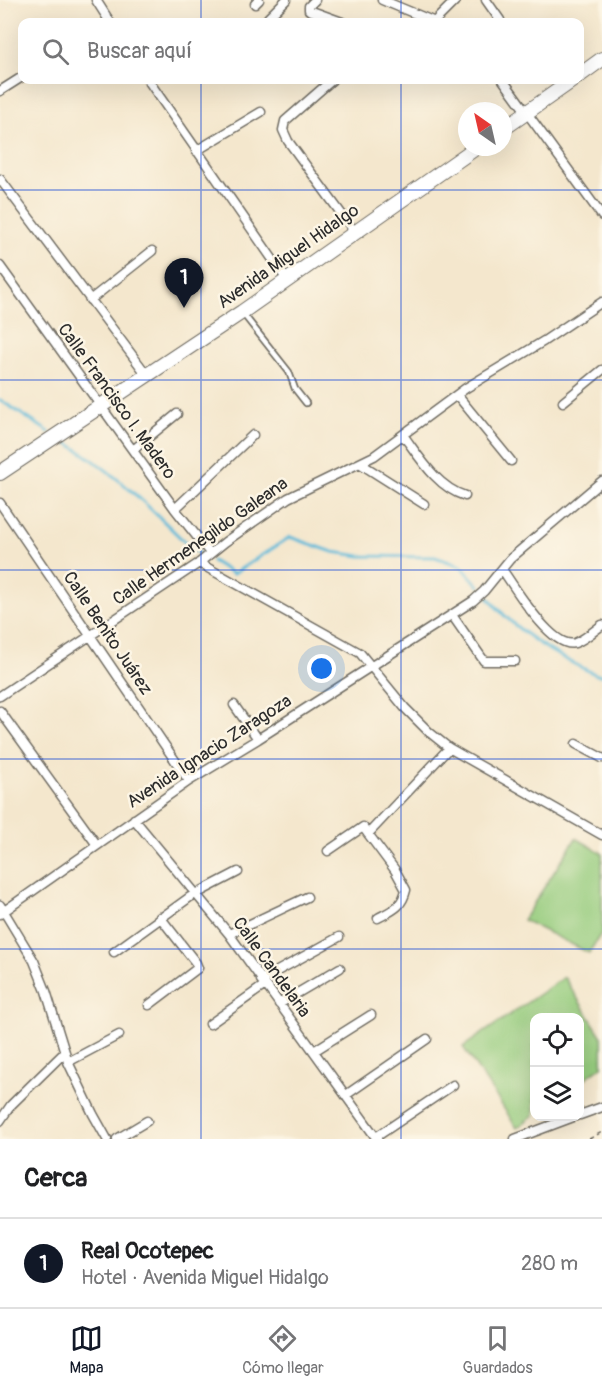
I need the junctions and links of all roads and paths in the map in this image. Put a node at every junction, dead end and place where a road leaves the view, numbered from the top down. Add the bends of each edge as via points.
1 (96, 0) edge
2 (286, 0) edge
3 (315, 0) edge
4 (382, 0) edge
5 (456, 0) edge
6 (486, 0) edge
7 (107, 18) edge
8 (268, 18) dead end
9 (331, 18) edge
10 (425, 18) edge
11 (438, 18) edge
12 (497, 18) edge
13 (602, 59) edge
14 (584, 72) edge
15 (18, 80) edge
16 (151, 84) edge
17 (327, 84) edge
18 (506, 84) edge
19 (567, 84) edge
20 (0, 91) edge
21 (261, 112) dead end
22 (527, 113) junction
23 (512, 123) edge
24 (196, 151) junction
25 (464, 156) edge
26 (0, 179) edge
27 (602, 216) edge
28 (354, 231) junction
29 (152, 251) dead end
30 (1, 268) edge
31 (287, 280) junction
32 (90, 300) junction
33 (602, 302) edge
34 (242, 312) junction
35 (602, 370) edge
36 (147, 375) junction
37 (457, 395) junction
38 (563, 402) dead end
39 (306, 403) dead end
40 (101, 407) junction
41 (177, 414) dead end
42 (253, 435) dead end
43 (403, 435) junction
44 (133, 450) junction
45 (511, 461) dead end
46 (361, 464) junction
47 (0, 473) edge
48 (602, 481) edge
49 (465, 496) dead end
50 (0, 503) edge
51 (424, 504) dead end
52 (175, 509) junction
53 (210, 553) junction
54 (199, 563) junction
55 (502, 569) junction
56 (452, 615) junction
57 (602, 625) edge
58 (90, 636) junction
59 (515, 661) dead end
60 (371, 666) junction
61 (0, 696) edge
62 (234, 705) dead end
63 (0, 711) edge
64 (258, 739) junction
65 (576, 744) dead end
66 (449, 748) junction
67 (602, 758) edge
68 (189, 781) junction
69 (134, 819) junction
70 (601, 833) edge
71 (368, 834) junction
72 (97, 845) junction
73 (328, 851) dead end
74 (238, 872) dead end
75 (196, 893) junction
76 (307, 897) dead end
77 (1, 910) edge
78 (160, 917) junction
79 (378, 918) dead end
80 (229, 934) junction
81 (339, 937) dead end
82 (114, 952) dead end
83 (340, 968) dead end
84 (263, 982) junction
85 (279, 1004) junction
86 (149, 1005) dead end
87 (370, 1016) dead end
88 (210, 1024) dead end
89 (119, 1035) dead end
90 (427, 1039) dead end
91 (314, 1051) junction
92 (65, 1052) junction
93 (68, 1062) junction
94 (453, 1085) dead end
95 (346, 1095) junction
96 (602, 1107) edge
97 (584, 1114) edge
98 (0, 1121) edge
99 (147, 1121) dead end
100 (564, 1121) edge
101 (602, 1132) edge
102 (377, 1138) edge
103 (107, 1139) edge
104 (117, 1139) edge
105 (515, 1139) edge
106 (588, 1139) edge

1 - 7 street
2 - 8 street
3 - 9 street via 309,10
4 - 10 street
5 - 11 street
6 - 12 street
13 - 14 main road
15 - 20 street
16 - 24 street
17 - 28 street via 285,121 283,130
18 - 22 street
19 - 22 main road
21 - 24 street
22 - 23 main road
22 - 27 street
24 - 31 street
25 - 28 main road, Avenida Miguel Hidalgo
26 - 32 street
28 - 31 main road, Avenida Miguel Hidalgo
29 - 32 street
30 - 40 street, Calle Francisco I. Madero
31 - 34 main road, Avenida Miguel Hidalgo
32 - 36 street
33 - 37 street, Calle Hermenegildo Galeana
34 - 36 main road, Avenida Miguel Hidalgo
34 - 39 lane via 289,372
35 - 38 street
36 - 40 main road, Avenida Miguel Hidalgo
37 - 43 street, Calle Hermenegildo Galeana
37 - 45 street
40 - 44 street, Calle Francisco I. Madero
40 - 47 main road, Avenida Miguel Hidalgo
41 - 44 street
42 - 52 street
43 - 46 street, Calle Hermenegildo Galeana
43 - 49 street via 439,480 452,492
44 - 52 street, Calle Francisco I. Madero
46 - 51 street
46 - 53 street, Calle Hermenegildo Galeana via 288,498
48 - 55 street, Avenida Ignacio Zaragoza
50 - 58 street, Calle Benito Juárez
52 - 53 street, Calle Francisco I. Madero
53 - 54 street, Calle Hermenegildo Galeana
54 - 58 street, Calle Hermenegildo Galeana
54 - 60 street via 339,639
55 - 56 street, Avenida Ignacio Zaragoza via 473,601
55 - 57 street via 542,625 567,643 574,643
56 - 59 street via 484,661
56 - 60 street, Avenida Ignacio Zaragoza
58 - 61 street, Calle Hermenegildo Galeana
58 - 68 street, Calle Benito Juárez
60 - 64 street, Avenida Ignacio Zaragoza
60 - 66 street via 405,708
62 - 64 street
63 - 72 street
64 - 68 street, Avenida Ignacio Zaragoza
65 - 67 street
66 - 70 street
66 - 71 street
68 - 69 street, Avenida Ignacio Zaragoza
69 - 72 street, Avenida Ignacio Zaragoza
69 - 75 street, Calle Candelaria
71 - 73 street via 363,827
71 - 79 street via 406,890 404,901
72 - 77 street, Avenida Ignacio Zaragoza
74 - 75 street
75 - 78 street
75 - 80 street, Calle Candelaria
76 - 80 street
77 - 92 street via 34,961
78 - 82 street
78 - 86 street via 198,968
80 - 84 street, Calle Candelaria
81 - 84 street
83 - 85 street
84 - 85 street, Calle Candelaria
84 - 88 street
85 - 91 street, Calle Candelaria
87 - 91 street
89 - 93 street
90 - 95 street
91 - 95 street, Calle Candelaria
92 - 93 street
92 - 98 street
93 - 103 street
94 - 102 street
95 - 102 street, Calle Candelaria
96 - 97 street
99 - 104 street
100 - 105 street
101 - 106 path

